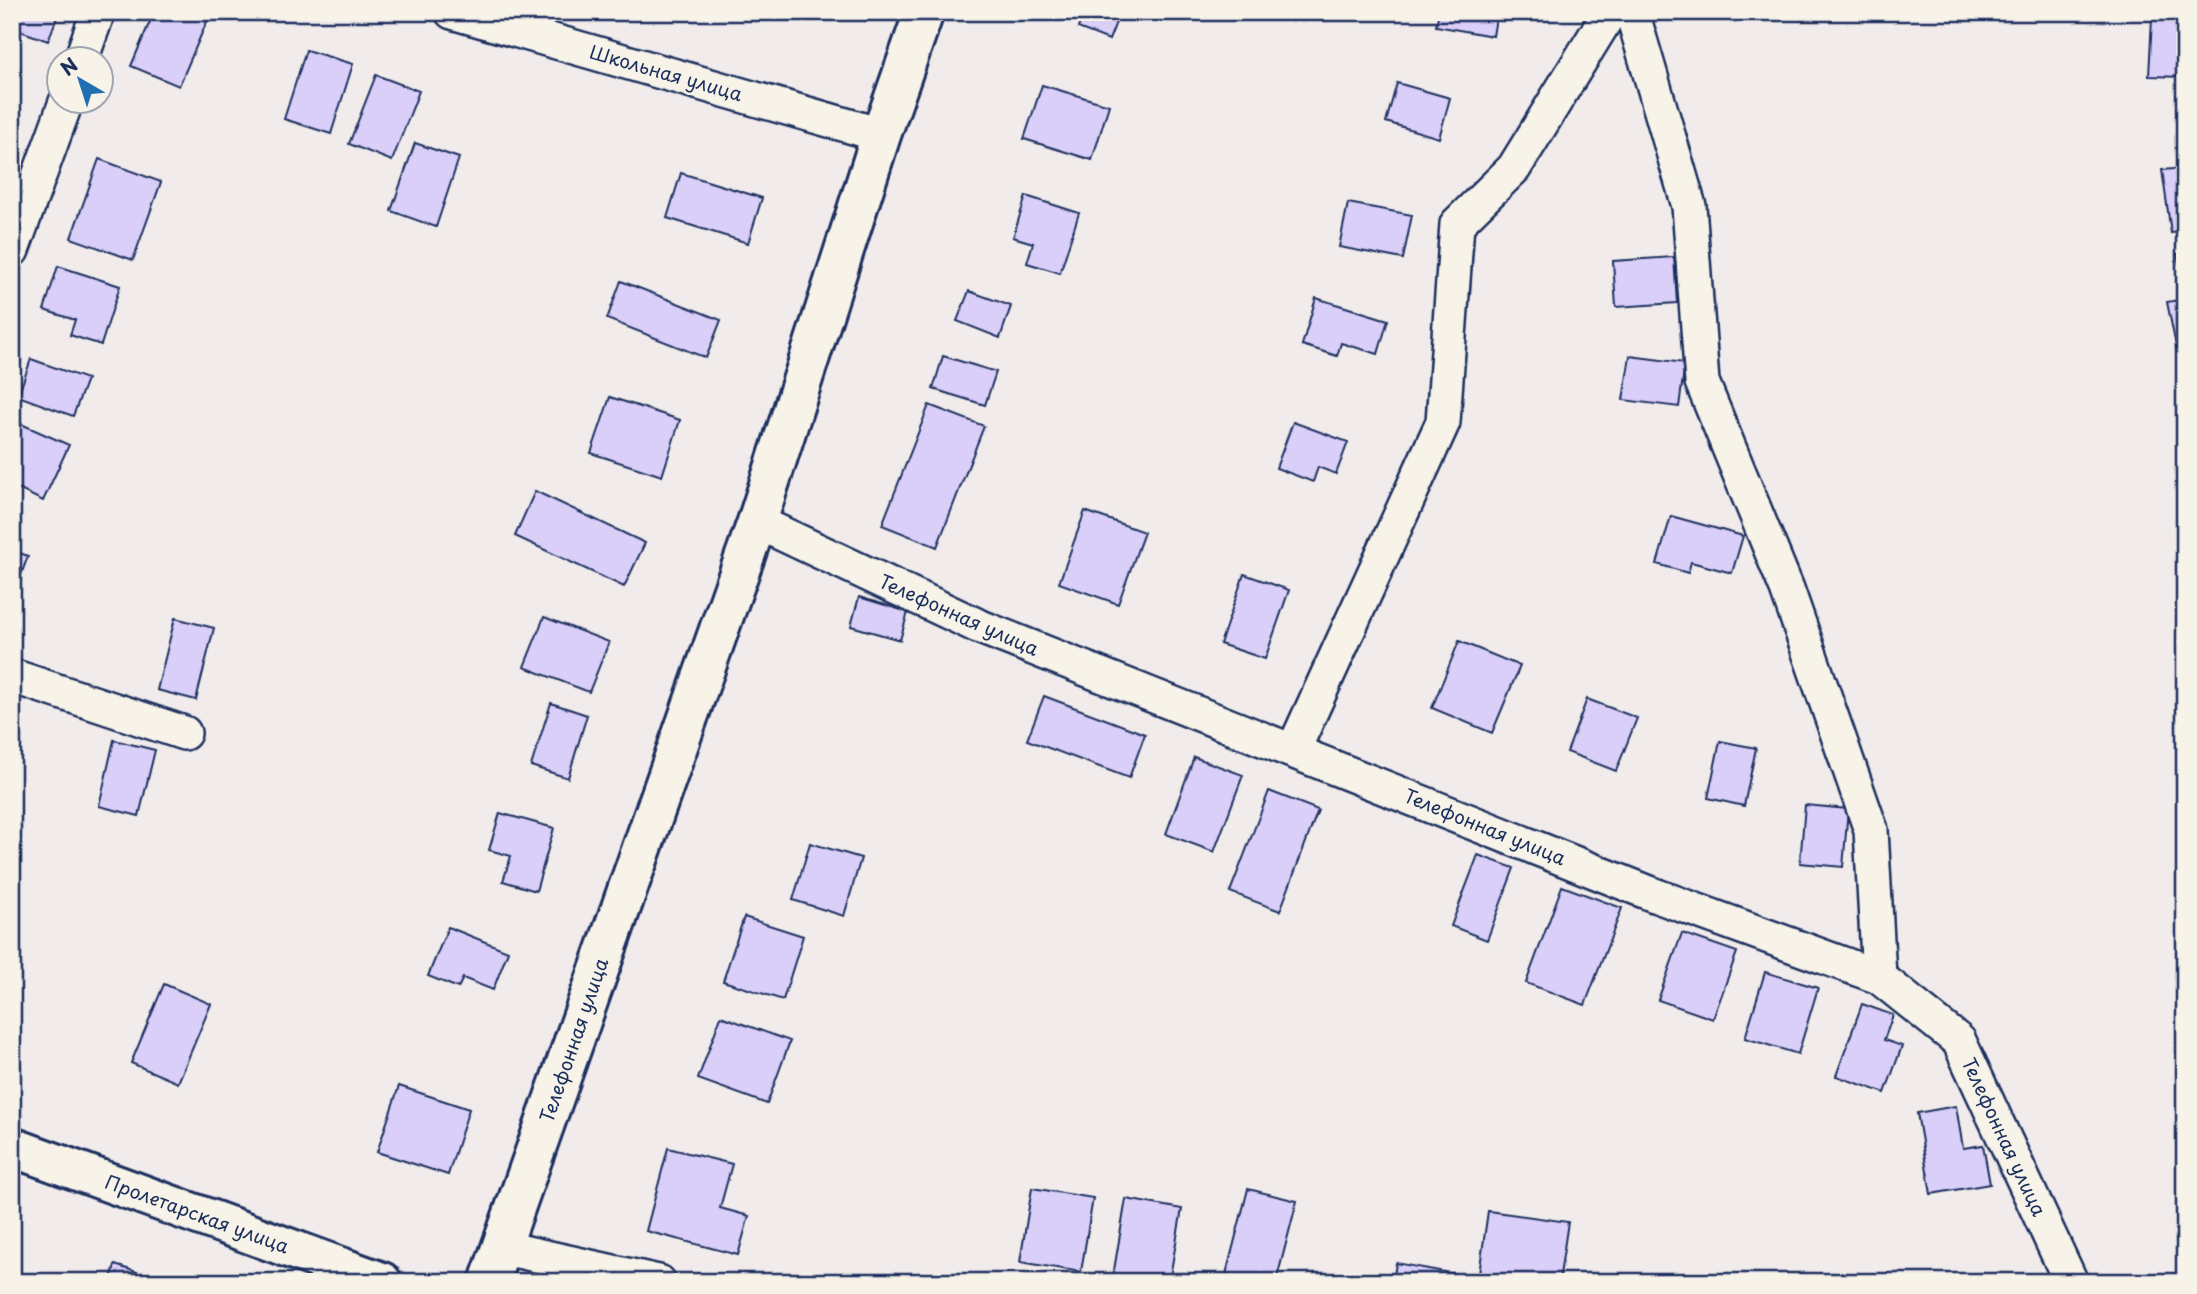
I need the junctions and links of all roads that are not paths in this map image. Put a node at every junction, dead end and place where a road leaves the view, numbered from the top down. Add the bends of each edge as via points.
1 (98, 12) edge
2 (452, 12) edge
3 (925, 12) edge
4 (1610, 12) edge
5 (1632, 12) edge
6 (86, 46) edge
7 (61, 116) edge
8 (881, 135) junction
9 (12, 250) edge
10 (757, 522) junction
11 (12, 676) edge
12 (184, 733) dead end
13 (1293, 751) junction
14 (1879, 977) junction
15 (12, 1147) edge
16 (495, 1264) edge
17 (382, 1282) edge
18 (659, 1282) edge
19 (2071, 1282) edge

1 - 6 street
2 - 8 street, Школьная улица
3 - 8 street, Телефонная улица
4 - 13 street via 1514,168 1457,224 1443,422
5 - 14 street via 1689,206 1702,382 1787,589 1871,830
7 - 9 street
8 - 10 street, Телефонная улица
10 - 13 street, Телефонная улица via 978,626
10 - 16 street, Телефонная улица
11 - 12 street
13 - 14 street, Телефонная улица via 1657,896
14 - 19 street, Телефонная улица via 1959,1041
15 - 17 street, Пролетарская улица
16 - 18 street

